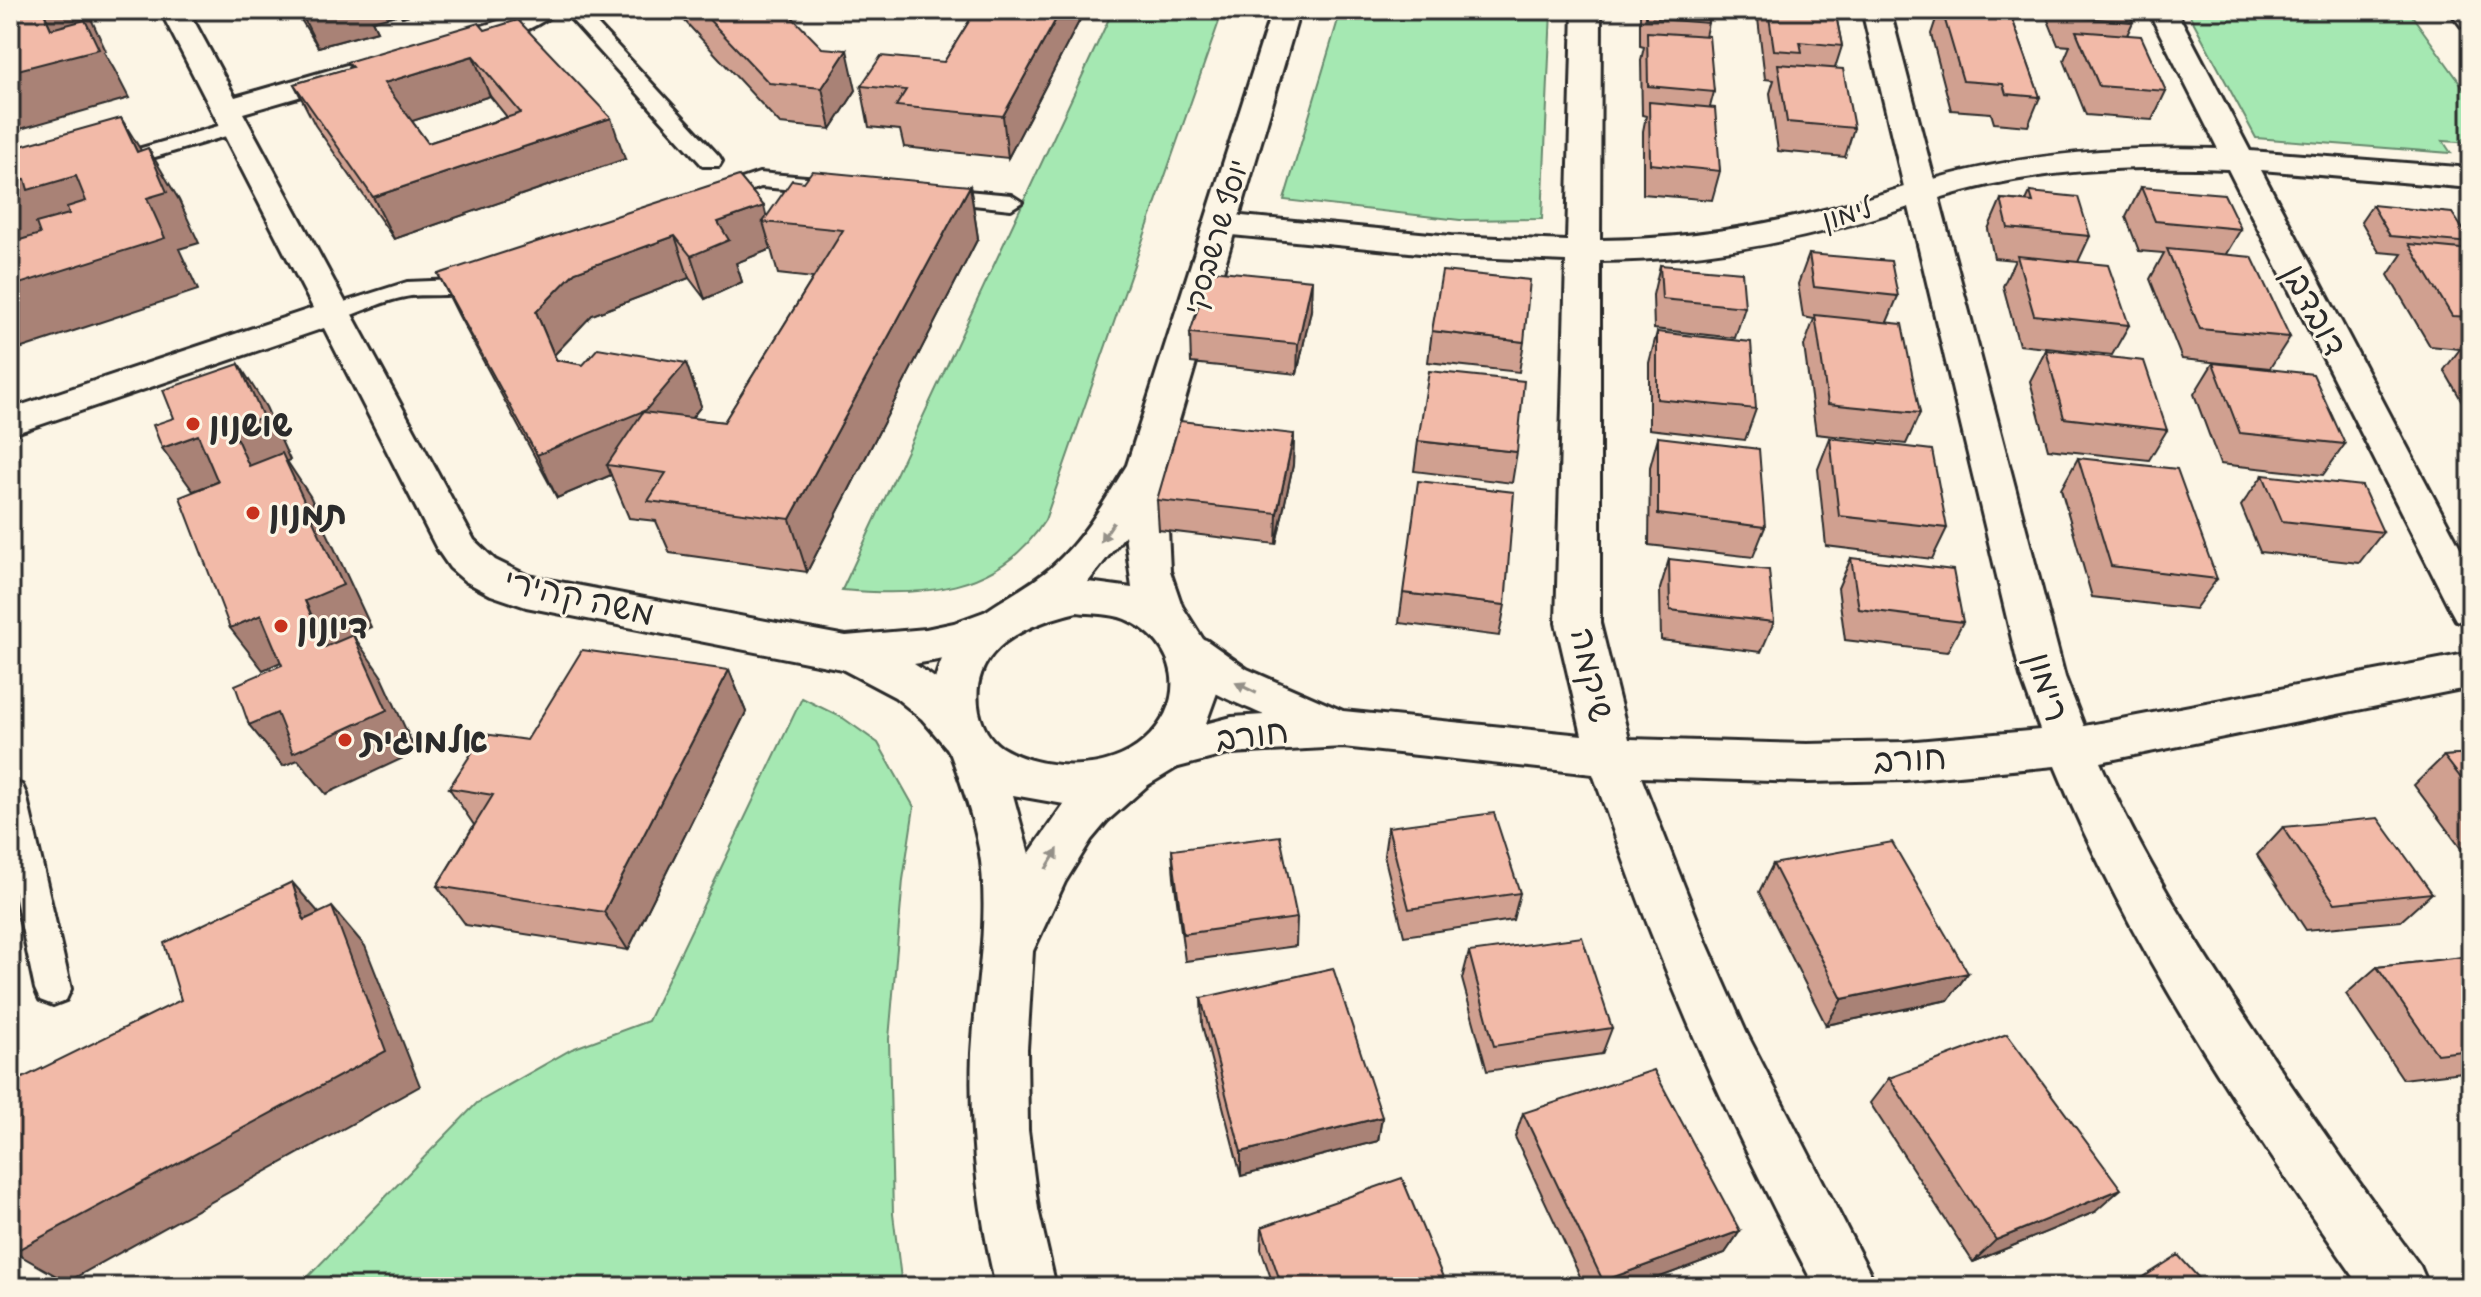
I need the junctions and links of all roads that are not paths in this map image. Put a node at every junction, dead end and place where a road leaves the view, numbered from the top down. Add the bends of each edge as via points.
1 (174, 10) edge
2 (1286, 10) edge
3 (1587, 10) edge
4 (1876, 10) edge
5 (2162, 10) edge
6 (2463, 10) edge
7 (539, 12) edge
8 (586, 12) edge
9 (2471, 20) edge
10 (441, 47) edge
11 (380, 65) edge
12 (231, 118) junction
13 (2236, 160) junction
14 (711, 161) dead end
15 (85, 172) edge
16 (2471, 178) edge
17 (854, 188) edge
18 (1922, 192) junction
19 (917, 194) edge
20 (1011, 202) dead end
21 (684, 207) edge
22 (1221, 224) junction
23 (1583, 252) junction
24 (505, 271) edge
25 (334, 313) junction
26 (10, 422) edge
27 (1147, 465) junction
28 (2471, 609) edge
29 (1010, 616) junction
30 (1182, 640) junction
31 (832, 649) junction
32 (2471, 670) edge
33 (1343, 729) junction
34 (966, 741) junction
35 (2067, 747) junction
36 (1155, 757) junction
37 (1610, 757) junction
38 (10, 794) edge
39 (1007, 955) junction
40 (53, 989) dead end
41 (1026, 1287) edge
42 (1847, 1287) edge
43 (2399, 1287) edge

1 - 12 street, משה קהירי
2 - 22 street, יוסף שרשבסקי
3 - 23 street, שיקמה
4 - 18 street, רימון
5 - 13 street, דובדבן
6 - 9 street
7 - 8 lane
7 - 10 street
8 - 14 lane
11 - 12 street
12 - 15 lane
12 - 25 street, משה קהירי
13 - 16 street, לימון
13 - 18 street, לימון via 2082,160
13 - 28 street, דובדבן
17 - 21 lane via 759,180
18 - 23 street, לימון via 1816,224 1730,241
18 - 35 street, רימון via 2043,677
19 - 20 lane
22 - 23 street, לימון via 1484,249
22 - 27 street, יוסף שרשבסקי
23 - 37 street, שיקמה via 1578,623
24 - 25 lane via 460,287 407,289
25 - 26 street
25 - 31 street, משה קהירי via 458,549 481,573 526,591
27 -> 29 street, יוסף שרשבסקי via 1083,564 1052,592
27 - 30 street, יוסף שרשבסקי via 1146,561 1155,595
29 - 30 street via 1059,598 1095,596 1131,603
29 - 31 street, משה קהירי via 976,634 929,646
29 - 34 street via 970,647 955,676 953,706
33 -> 30 street, חורב via 1231,681 1204,664
30 - 36 street via 1198,680 1193,710 1176,739
31 - 34 street, משה קהירי via 904,679 927,695
32 - 35 street, חורב via 2199,726
33 - 36 street, חורב via 1232,735
33 - 37 street, חורב
34 - 36 street via 982,759 1014,776 1053,785 1103,781
34 - 39 street via 998,821 1006,860
35 - 37 street, חורב via 1905,761
35 - 43 street, רימון via 2177,958 2336,1205
39 -> 36 street via 1038,884 1069,833 1105,792
37 - 42 street, שיקמה via 1726,1049
38 - 40 lane
39 - 41 street via 1000,1018 1001,1139 1006,1196

